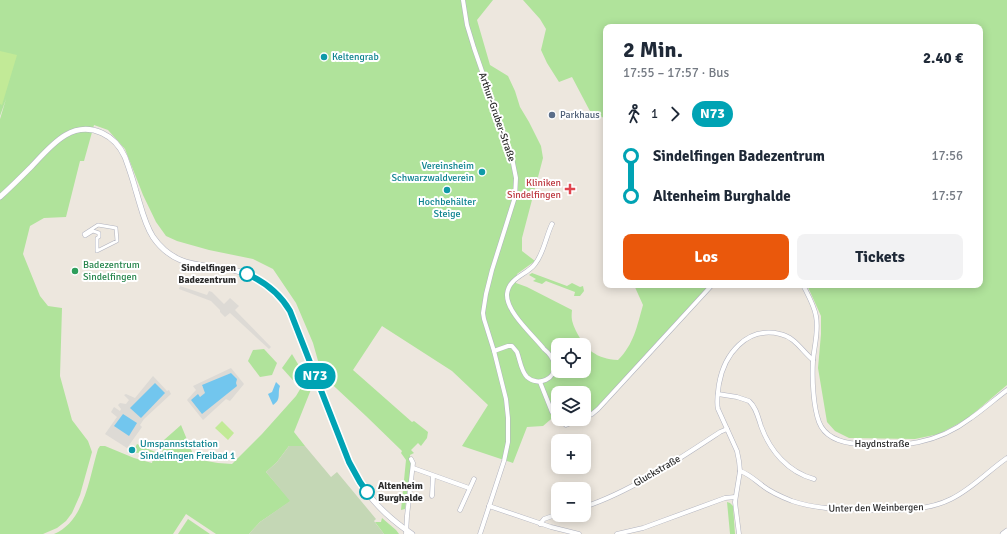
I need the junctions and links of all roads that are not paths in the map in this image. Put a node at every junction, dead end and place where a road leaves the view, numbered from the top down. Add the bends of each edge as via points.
1 (463, 0) edge
2 (0, 197) edge
3 (552, 224) dead end
4 (97, 251) joint
5 (709, 288) edge
6 (804, 288) edge
7 (494, 351) junction
8 (813, 360) junction
9 (540, 382) junction
10 (1007, 390) edge
11 (718, 394) junction
12 (551, 410) edge
13 (591, 414) edge
14 (727, 429) junction
15 (1007, 458) edge
16 (412, 459) dead end
17 (413, 468) junction
18 (740, 471) junction
19 (434, 476) junction
20 (474, 479) dead end
21 (814, 479) dead end
22 (469, 488) junction
23 (432, 496) dead end
24 (735, 497) junction
25 (591, 503) edge
26 (489, 506) junction
27 (460, 510) dead end
28 (551, 516) edge
29 (540, 524) junction
30 (1007, 531) edge
31 (407, 532) edge
32 (412, 534) edge
33 (480, 534) edge
34 (578, 534) edge
35 (617, 534) edge
36 (739, 534) edge
37 (1003, 534) edge

1 - 7 street, Arthur-Gruber-Straße via 467,25 512,158 516,178 512,205 484,306 484,319
2 - 31 street via 64,135 80,130 94,130 116,142 125,157 147,224 162,247 190,264 247,274 271,288 283,300 295,322 335,429 355,473 374,501
3 - 9 street via 538,260 510,284 507,295 515,315 553,359 552,374
4 - 4 street via 117,242 116,228 98,225 84,234 94,231 99,233
5 - 13 street
6 - 8 street, Haydnstraße via 816,316 817,336
7 - 9 street via 504,346 512,346 517,352 525,375
7 - 26 street, Arthur-Gruber-Straße via 506,399 508,442
8 - 10 street, Haydnstraße via 814,398 819,422 830,436 849,443 889,446 927,441 963,424
8 - 11 street via 789,337 770,332 755,334 742,342 728,359
9 - 12 street
11 - 14 street via 717,406
11 - 21 street via 749,400 769,442 784,464 797,473
14 - 18 street via 736,451
14 - 25 street, Gluckstraße via 639,481
15 - 18 street, Unter den Weinbergen via 951,500 912,509 835,510 800,504 771,492
16 - 17 street
17 - 19 street
17 - 31 street
18 - 24 street
19 - 22 street
19 - 23 street
20 - 22 street
22 - 27 street
24 - 35 street via 725,498 643,528
24 - 36 street
26 - 29 street
26 - 33 street, Arthur-Gruber-Straße
28 - 29 street
29 - 34 street
30 - 37 street
31 - 32 street

